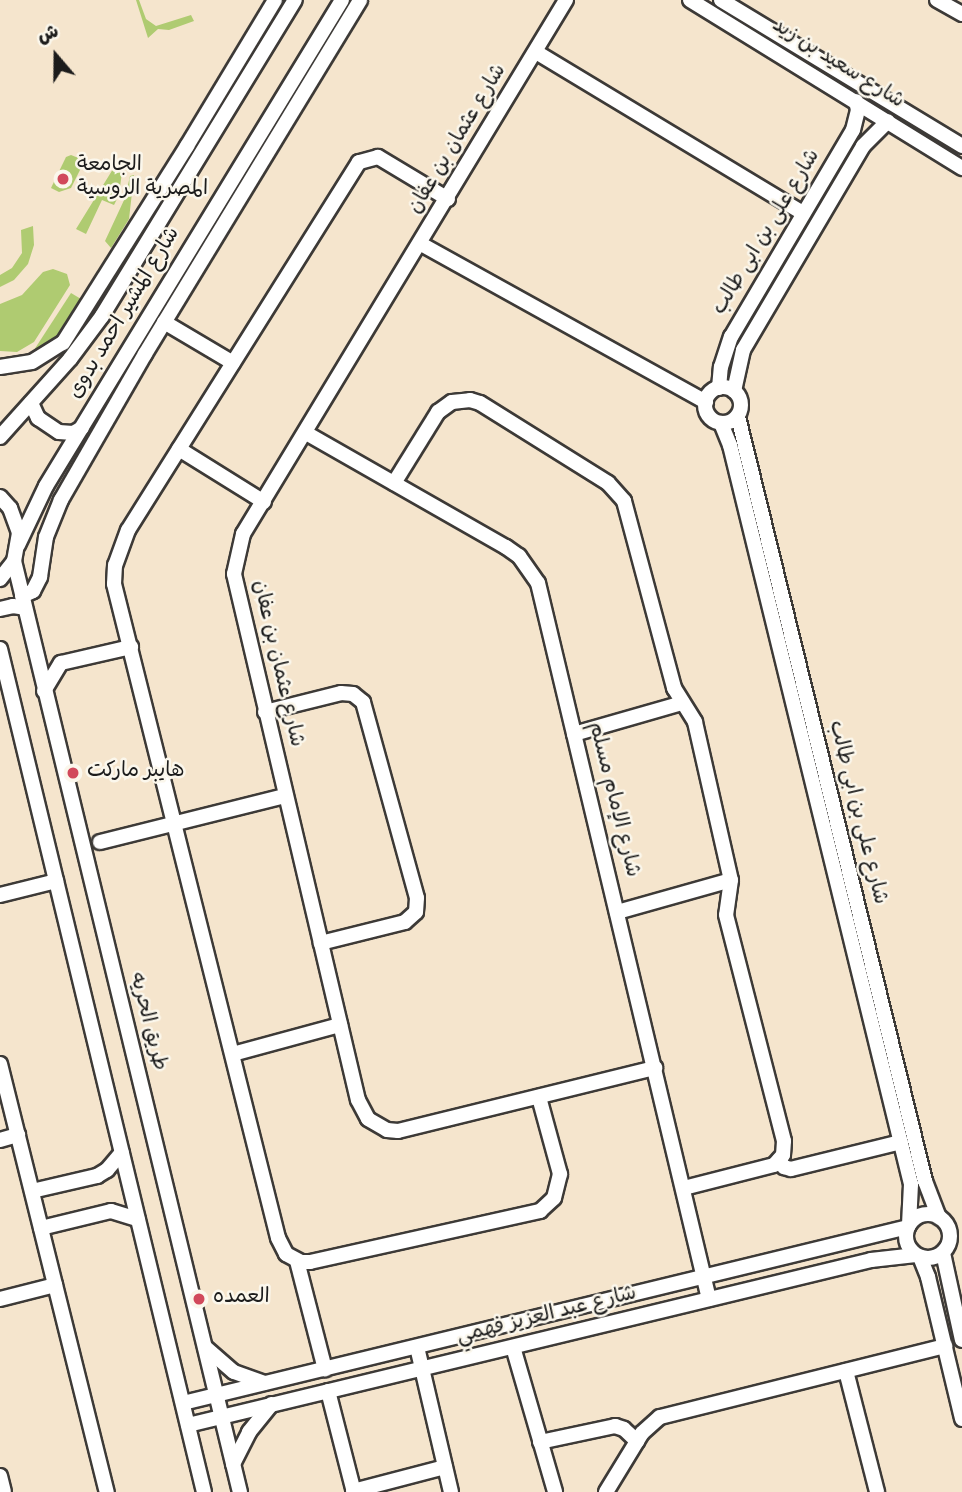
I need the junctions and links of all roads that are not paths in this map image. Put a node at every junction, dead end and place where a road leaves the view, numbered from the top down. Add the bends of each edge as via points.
1 (275, 0) edge
2 (295, 0) edge
3 (342, 0) edge
4 (360, 0) edge
5 (566, 0) edge
6 (690, 0) edge
7 (937, 0) edge
8 (728, 2) edge
9 (962, 14) edge
10 (537, 52) junction
11 (856, 101) junction
12 (888, 121) junction
13 (848, 138) junction
14 (187, 146) junction
15 (863, 146) junction
16 (962, 146) edge
17 (201, 154) junction
18 (962, 168) edge
19 (448, 199) junction
20 (803, 213) junction
21 (421, 244) junction
22 (174, 276) junction
23 (188, 283) junction
24 (164, 322) junction
25 (75, 326) junction
26 (88, 336) junction
27 (130, 347) junction
28 (145, 354) junction
29 (233, 363) junction
30 (0, 367) edge
31 (727, 389) junction
32 (706, 402) junction
33 (32, 403) junction
34 (738, 416) junction
35 (722, 423) junction
36 (82, 428) junction
37 (306, 433) junction
38 (0, 437) edge
39 (179, 449) junction
40 (394, 483) junction
41 (46, 486) junction
42 (63, 495) junction
43 (0, 497) edge
44 (264, 502) junction
45 (18, 545) junction
46 (14, 561) junction
47 (0, 579) edge
48 (24, 602) junction
49 (0, 609) edge
50 (33, 644) junction
51 (131, 647) junction
52 (0, 649) edge
53 (61, 663) junction
54 (44, 691) junction
55 (682, 704) junction
56 (265, 712) junction
57 (574, 734) junction
58 (810, 740) junction
59 (285, 796) junction
60 (175, 823) junction
61 (100, 842) dead end
62 (731, 880) junction
63 (56, 881) junction
64 (0, 895) edge
65 (617, 912) junction
66 (320, 943) junction
67 (864, 964) junction
68 (340, 1025) junction
69 (233, 1054) junction
70 (0, 1064) edge
71 (655, 1068) junction
72 (538, 1097) junction
73 (18, 1135) junction
74 (0, 1140) edge
75 (901, 1142) junction
76 (122, 1152) junction
77 (779, 1160) junction
78 (918, 1182) junction
79 (684, 1188) junction
80 (32, 1191) junction
81 (962, 1218) edge
82 (138, 1219) junction
83 (942, 1219) junction
84 (909, 1226) junction
85 (41, 1228) junction
86 (879, 1236) junction
87 (952, 1243) edge
88 (918, 1256) junction
89 (883, 1258) junction
90 (298, 1261) junction
91 (704, 1278) junction
92 (948, 1281) junction
93 (55, 1285) junction
94 (930, 1286) junction
95 (0, 1299) edge
96 (709, 1299) junction
97 (962, 1340) edge
98 (203, 1344) junction
99 (945, 1346) junction
100 (417, 1347) junction
101 (513, 1347) junction
102 (422, 1368) junction
103 (325, 1369) junction
104 (846, 1371) junction
105 (267, 1383) junction
106 (328, 1391) junction
107 (216, 1395) junction
108 (183, 1403) junction
109 (272, 1405) junction
110 (221, 1417) junction
111 (962, 1419) edge
112 (188, 1425) junction
113 (637, 1441) junction
114 (540, 1442) junction
115 (233, 1464) junction
116 (445, 1466) junction
117 (0, 1476) edge
118 (4, 1492) edge
119 (107, 1492) edge
120 (204, 1492) edge
121 (240, 1492) edge
122 (354, 1492) edge
123 (451, 1492) edge
124 (555, 1492) edge
125 (606, 1492) edge
126 (877, 1492) edge

1 - 14 street
2 - 17 street, شارع المشير احمد بدوى
3 - 22 street, شارع المشير احمد بدوى
4 - 23 street
5 - 10 street, شارع عثمان بن عفان
6 - 11 street, شارع سعيد بن زيد
7 - 9 street
8 - 16 street, شارع سعيد بن زيد
10 - 19 street, شارع عثمان بن عفان
10 - 20 street
11 - 12 street, شارع سعيد بن زيد
11 - 13 street, شارع على بن ابى طالب via 856,120
12 - 15 street, شارع على بن ابى طالب
12 - 18 street, شارع سعيد بن زيد
13 - 15 street
13 - 20 street, شارع على بن ابى طالب
14 - 17 street
14 - 25 street
15 - 31 street, شارع على بن ابى طالب via 743,350
17 - 26 street, شارع المشير احمد بدوى
19 - 21 street, شارع عثمان بن عفان
19 - 29 street via 378,157 359,162
20 - 31 street, شارع على بن ابى طالب via 735,328 724,356
21 - 32 street
21 - 37 street, شارع عثمان بن عفان
22 - 23 street
22 - 27 street, شارع المشير احمد بدوى
23 - 24 street
24 - 28 street
24 - 29 street
25 - 26 street
25 - 30 street via 40,359
26 - 33 street, شارع المشير احمد بدوى
27 - 28 street
27 - 36 street, شارع المشير احمد بدوى
28 - 42 street
29 - 39 street
31 - 32 street via 712,392
31 - 34 street via 741,403
32 - 35 street via 709,416
33 - 36 street via 38,418 59,432
33 - 38 street, شارع المشير احمد بدوى
34 - 35 street
34 - 58 street, شارع على بن ابى طالب
35 - 58 street, شارع على بن ابى طالب
36 - 41 street, شارع المشير احمد بدوى
37 - 40 street, شارع الإمام مسلم
37 - 44 street, شارع عثمان بن عفان
39 - 44 street
39 - 51 street via 128,530 115,565 114,584
40 - 55 street via 438,412 452,402 470,400 615,488 624,501
40 - 57 street, شارع الإمام مسلم via 506,547 530,569 538,583
41 - 42 street
41 - 45 street, شارع المشير احمد بدوى
42 - 48 street via 49,524 40,577
43 - 45 street via 16,520
44 - 56 street, شارع عثمان بن عفان via 243,534 234,574
45 - 46 street, شارع المشير احمد بدوى
46 - 47 street
46 - 48 street, طريق الحريه
48 - 49 street
48 - 50 street, طريق الحريه
50 - 53 street
50 - 54 street, طريق الحريه
51 - 53 street
51 - 60 street
52 - 63 street
53 - 54 street
54 - 98 street, طريق الحريه
55 - 57 street
55 - 62 street via 695,722
56 - 59 street, شارع عثمان بن عفان
56 - 66 street via 341,693 353,694 363,702 417,898 416,912 405,922
57 - 65 street, شارع الإمام مسلم
58 - 67 street, شارع على بن ابى طالب
59 - 60 street
59 - 66 street, شارع عثمان بن عفان
60 - 61 street
60 - 69 street
62 - 65 street
62 - 77 street via 726,915 784,1141
63 - 64 street
63 - 76 street
65 - 71 street, شارع الإمام مسلم
66 - 68 street, شارع عثمان بن عفان
67 - 75 street, شارع على بن ابى طالب
67 - 78 street, شارع على بن ابى طالب
68 - 69 street
68 - 72 street, شارع عثمان بن عفان via 362,1110 387,1130
69 - 90 street via 281,1247
70 - 73 street
71 - 72 street, شارع عثمان بن عفان
71 - 79 street, شارع الإمام مسلم
72 - 90 street via 560,1174 558,1190 540,1211 323,1260
73 - 74 street
73 - 80 street
75 - 77 street via 792,1169
75 - 78 street, شارع على بن ابى طالب
76 - 80 street via 97,1176
76 - 82 street
77 - 79 street
78 - 83 street, شارع على بن ابى طالب
78 - 84 street, شارع على بن ابى طالب
79 - 91 street, شارع الإمام مسلم
80 - 85 street
81 - 83 street
82 - 85 street via 111,1211
82 - 108 street
83 - 84 street via 922,1215
83 - 87 street
84 - 86 street, شارع عبد العزيز فهمي
84 - 88 street via 907,1242
85 - 93 street
86 - 89 street
86 - 91 street, شارع عبد العزيز فهمي
87 - 88 street via 934,1258
87 - 92 street
88 - 89 street, شارع عبد العزيز فهمي
88 - 94 street
89 - 96 street, شارع عبد العزيز فهمي
90 - 103 street
91 - 96 street, شارع الإمام مسلم
91 - 100 street, شارع عبد العزيز فهمي
92 - 94 street via 938,1280
92 - 97 street
93 - 95 street
93 - 119 street
94 - 99 street
96 - 101 street, شارع عبد العزيز فهمي
98 - 105 street via 234,1372
98 - 107 street, طريق الحريه
99 - 104 street
99 - 111 street
100 - 102 street
100 - 103 street, شارع عبد العزيز فهمي
101 - 102 street, شارع عبد العزيز فهمي
101 - 114 street
102 - 106 street, شارع عبد العزيز فهمي
102 - 116 street
103 - 105 street, شارع عبد العزيز فهمي
104 - 113 street via 660,1417
104 - 126 street
105 - 107 street, شارع عبد العزيز فهمي
105 - 109 street
106 - 109 street, شارع عبد العزيز فهمي
106 - 122 street
107 - 108 street, شارع عبد العزيز فهمي
107 - 110 street, طريق الحريه
108 - 112 street
109 - 110 street, شارع عبد العزيز فهمي
109 - 115 street via 249,1432
110 - 112 street, شارع عبد العزيز فهمي
110 - 115 street, طريق الحريه
112 - 120 street
113 - 114 street via 624,1429 605,1426
113 - 125 street
114 - 124 street
115 - 121 street, طريق الحريه
116 - 122 street
116 - 123 street
117 - 118 street

